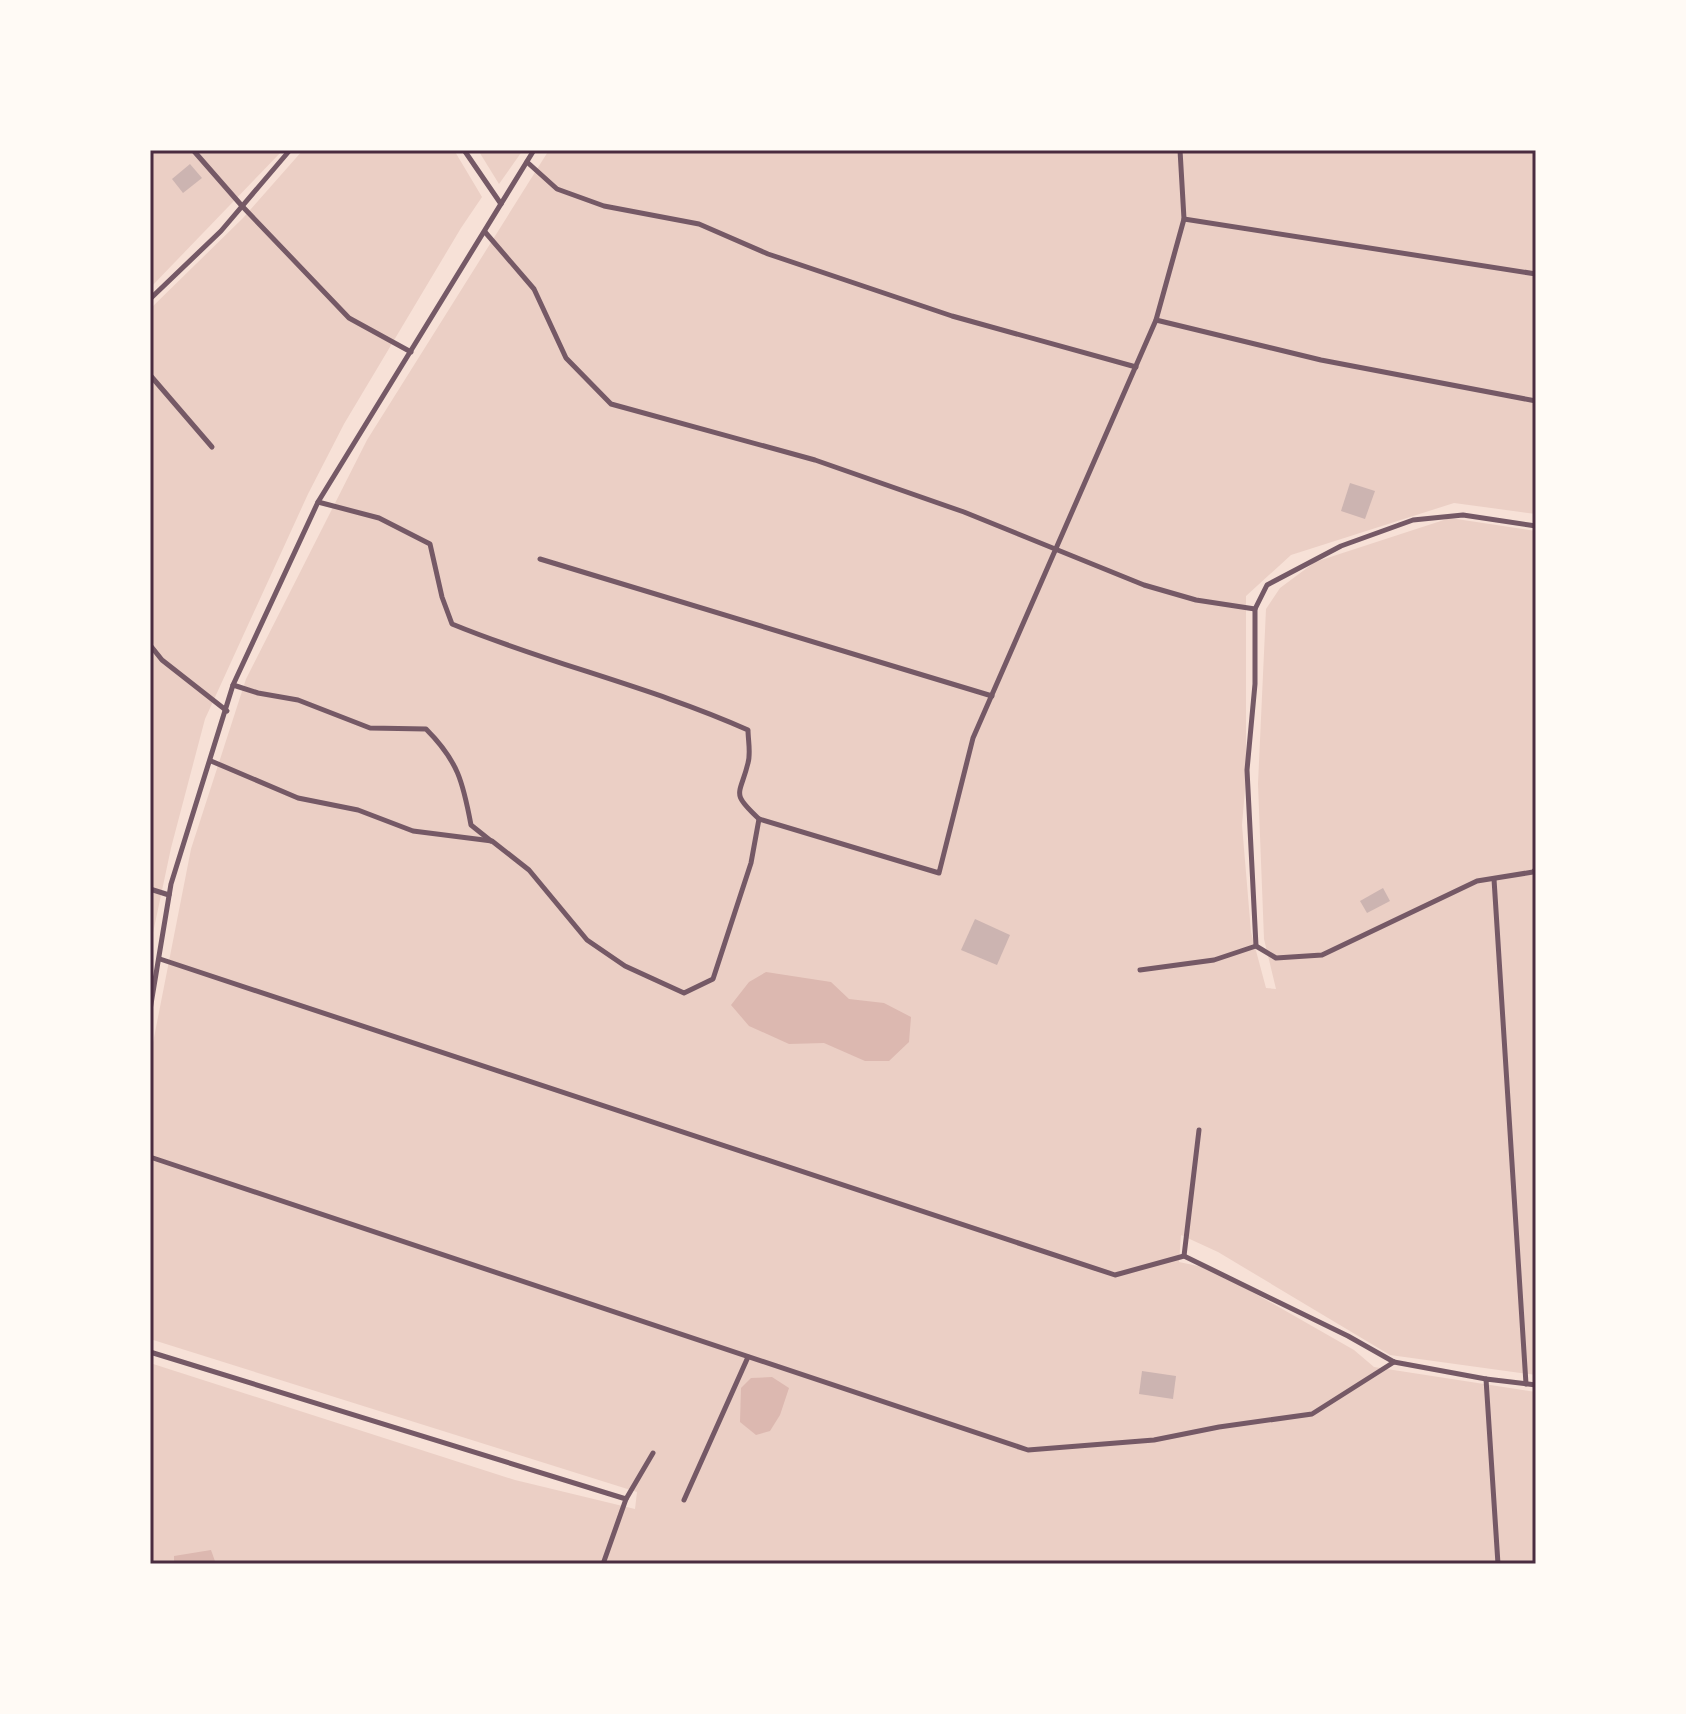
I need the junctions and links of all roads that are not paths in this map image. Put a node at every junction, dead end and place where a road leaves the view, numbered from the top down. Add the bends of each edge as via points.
1 (193, 150) edge
2 (290, 150) edge
3 (464, 150) edge
4 (534, 150) edge
5 (1180, 150) edge
6 (527, 162) junction
7 (501, 204) junction
8 (242, 206) junction
9 (1184, 219) junction
10 (485, 232) junction
11 (1536, 274) edge
12 (150, 299) edge
13 (1156, 320) junction
14 (411, 352) junction
15 (1136, 367) junction
16 (150, 375) edge
17 (1536, 401) edge
18 (212, 447) dead end
19 (318, 502) junction
20 (1536, 526) edge
21 (1057, 548) junction
22 (540, 559) dead end
23 (1255, 609) junction
24 (150, 645) edge
25 (233, 685) junction
26 (992, 696) junction
27 (227, 711) junction
28 (211, 761) junction
29 (759, 819) junction
30 (492, 841) junction
31 (1536, 869) edge
32 (1494, 879) junction
33 (150, 889) edge
34 (169, 895) junction
35 (1256, 946) junction
36 (160, 959) junction
37 (1140, 970) dead end
38 (150, 1010) edge
39 (1199, 1130) dead end
40 (150, 1157) edge
41 (1184, 1256) junction
42 (150, 1352) edge
43 (748, 1357) junction
44 (1394, 1362) junction
45 (1486, 1379) junction
46 (1526, 1384) junction
47 (1536, 1385) edge
48 (653, 1453) dead end
49 (626, 1499) junction
50 (684, 1500) dead end
51 (603, 1564) edge
52 (1498, 1564) edge

1 - 8 lane
2 - 8 lane
3 - 7 lane
4 - 6 lane
5 - 9 lane
6 - 7 lane
6 - 15 lane via 557,189 604,206 699,224 768,254 952,316
7 - 10 lane
8 - 12 lane
8 - 14 lane via 349,318
9 - 11 lane
9 - 13 lane
10 - 14 lane
10 - 21 lane via 534,289 566,358 611,404 815,460
13 - 15 lane
13 - 17 lane via 1321,360
14 - 19 lane
15 - 21 lane
16 - 18 lane
19 - 25 lane
19 - 29 lane via 379,518 430,544 452,624 748,730 750,760 738,788 741,802
20 - 23 lane via 1463,515 1413,520 1341,546 1267,585
21 - 23 lane via 1157,589
21 - 26 lane
22 - 26 lane
23 - 35 lane via 1247,770
24 - 27 lane
25 - 27 lane
25 - 30 lane via 298,700 370,728 426,729 463,782 471,825
26 - 29 lane via 973,738 939,873
27 - 28 lane
28 - 30 lane via 298,798 358,810 413,831
28 - 34 lane
29 - 30 lane via 751,863 713,979 684,993 625,966 587,940 529,870
31 - 32 lane
32 - 35 lane via 1477,881 1322,955 1276,958
32 - 46 lane
33 - 34 lane
34 - 36 lane
35 - 37 lane via 1214,960
36 - 38 lane
36 - 41 lane via 1115,1275
39 - 41 lane
40 - 43 lane
41 - 44 lane
42 - 49 lane
43 - 44 lane via 1028,1450 1154,1440 1312,1414
43 - 50 lane
44 - 45 lane
45 - 46 lane
45 - 52 lane
46 - 47 lane
48 - 49 lane
49 - 51 lane

